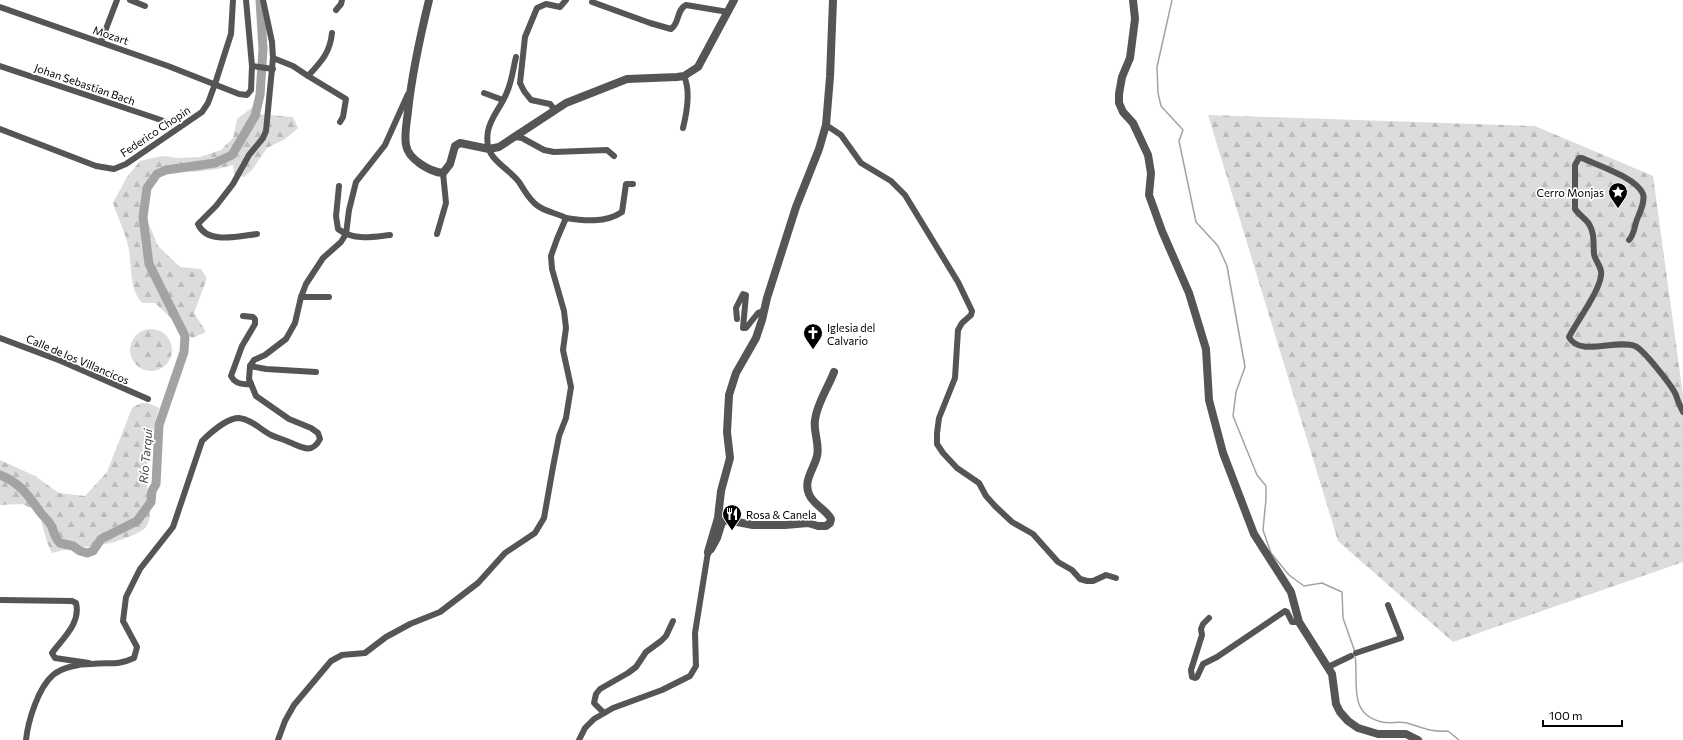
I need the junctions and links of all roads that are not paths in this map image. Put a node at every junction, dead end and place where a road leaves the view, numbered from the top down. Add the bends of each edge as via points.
1 (117, 0) edge
2 (130, 0) edge
3 (233, 0) edge
4 (246, 0) edge
5 (264, 0) edge
6 (342, 0) edge
7 (429, 0) edge
8 (566, 0) edge
9 (734, 0) edge
10 (833, 0) edge
11 (1133, 0) edge
12 (592, 2) dead end
13 (145, 6) dead end
14 (0, 7) edge
15 (336, 10) dead end
16 (728, 12) junction
17 (332, 33) dead end
18 (101, 42) junction
19 (516, 57) dead end
20 (273, 58) junction
21 (0, 66) edge
22 (253, 66) junction
23 (271, 69) junction
24 (308, 76) junction
25 (684, 76) junction
26 (215, 84) junction
27 (410, 91) junction
28 (484, 92) dead end
29 (503, 100) junction
30 (555, 110) junction
31 (164, 121) dead end
32 (340, 122) dead end
33 (826, 125) junction
34 (683, 128) dead end
35 (0, 129) edge
36 (515, 137) junction
37 (489, 149) junction
38 (614, 156) dead end
39 (443, 173) junction
40 (633, 184) dead end
41 (339, 186) dead end
42 (566, 218) junction
43 (257, 234) dead end
44 (346, 234) junction
45 (390, 234) dead end
46 (437, 234) dead end
47 (1629, 240) dead end
48 (301, 297) junction
49 (329, 297) dead end
50 (763, 311) junction
51 (243, 316) dead end
52 (737, 319) dead end
53 (0, 338) edge
54 (250, 366) junction
55 (316, 372) dead end
56 (834, 372) dead end
57 (251, 384) junction
58 (148, 399) dead end
59 (1683, 412) edge
60 (708, 552) junction
61 (1116, 578) dead end
62 (0, 600) edge
63 (1388, 604) dead end
64 (1209, 618) dead end
65 (673, 621) dead end
66 (1299, 622) junction
67 (90, 664) junction
68 (1328, 667) junction
69 (604, 713) junction
70 (26, 740) edge
71 (278, 740) edge
72 (579, 740) edge
73 (1418, 740) edge

1 - 18 street
2 - 13 street
3 - 26 street, Federico Chopin via 231,34
4 - 22 street
5 - 20 street
6 - 15 street
7 - 27 street
8 - 30 street via 560,7 546,4 537,8 525,37 520,78 522,87 531,100 550,104
9 - 16 street
10 - 33 street
11 - 66 street via 1135,19 1130,58 1122,78 1119,103 1133,123 1148,155 1151,173 1149,195 1189,293 1206,349 1209,400 1223,453 1254,534 1291,592
12 - 16 street via 671,29 681,8 686,5
14 - 18 street, Mozart
16 - 25 street via 698,67
17 - 24 street via 331,45 324,58
18 - 26 street, Mozart
19 - 29 street via 510,84
20 - 23 street
20 - 24 street via 293,66
21 - 31 street, Johan Sebastian Bach
22 - 23 street
22 - 26 street, Mozart via 251,90 247,95
23 - 43 street via 268,120 263,138 249,155 233,184 198,224 216,238
24 - 32 street via 346,99
25 - 30 street via 627,79 566,103
25 - 34 street via 688,107
26 - 35 street, Federico Chopin via 202,112 126,164 114,168 96,166
27 - 39 street via 407,148 410,154 427,168
27 - 44 street via 385,144 356,182
28 - 29 street
29 - 37 street via 489,126
30 - 36 street
33 - 50 street via 796,207
33 - 61 street via 841,135 861,163 891,181 905,195 958,282 972,311 958,330 955,378 939,418 937,444 957,468 979,484 995,506 1012,522 1033,534 1058,562 1072,570 1080,579 1093,581 1106,575
36 - 37 street via 499,147
36 - 38 street via 554,152 607,150
37 - 39 street via 460,143 454,146 450,164
37 - 42 street via 495,160 518,181 531,201
39 - 46 street via 446,203
40 - 42 street via 626,184 622,212 614,217 596,220
41 - 44 street via 336,225
42 - 71 street via 551,256 552,269 564,311 566,328 563,350 571,387 544,518 535,533 506,553 478,583 440,612 386,637 365,653 342,656 331,661 294,705
44 - 45 street via 368,238
44 - 48 street via 323,258 306,284
47 - 59 street via 1633,236 1634,225 1642,206 1643,195 1639,186 1612,170 1579,158 1576,160 1575,170 1575,209 1589,225 1594,236 1594,255 1601,271 1601,278 1592,300 1569,337 1577,345 1590,347 1619,343 1636,347 1651,361 1676,395 1677,403
48 - 49 street
48 - 54 street via 295,323 286,339 254,360
50 - 52 street via 743,328 746,295 743,294 736,308
50 - 60 street via 756,338 736,373 729,395 727,432 730,458
51 - 57 street via 253,317 255,324 242,346 231,376 237,382
53 - 58 street, Calle de los Villancicos
54 - 55 street
54 - 57 street
56 - 60 street via 822,396 815,420 817,456 807,486 809,495 828,514 830,523 826,526 808,523 753,525 727,520 722,522 714,545
57 - 67 street via 256,396 289,419 318,433 320,440 317,446 300,448 247,420 237,418 210,433 202,441 173,527 140,569 126,598 124,621 137,647 134,658 123,663
60 - 69 street via 695,633 696,666 690,676
62 - 67 street via 76,602 76,619 52,656
63 - 68 street via 1401,638 1354,654
64 - 66 street via 1203,624 1193,664 1191,674 1195,678 1198,677 1203,664 1285,611 1292,622
65 - 69 street via 666,636 646,652 636,667 596,694 594,703
66 - 68 street
67 - 70 street via 64,669 53,676 33,708
68 - 73 street via 1332,674 1336,704 1348,721 1358,728 1378,734 1406,734
69 - 72 street via 585,728

